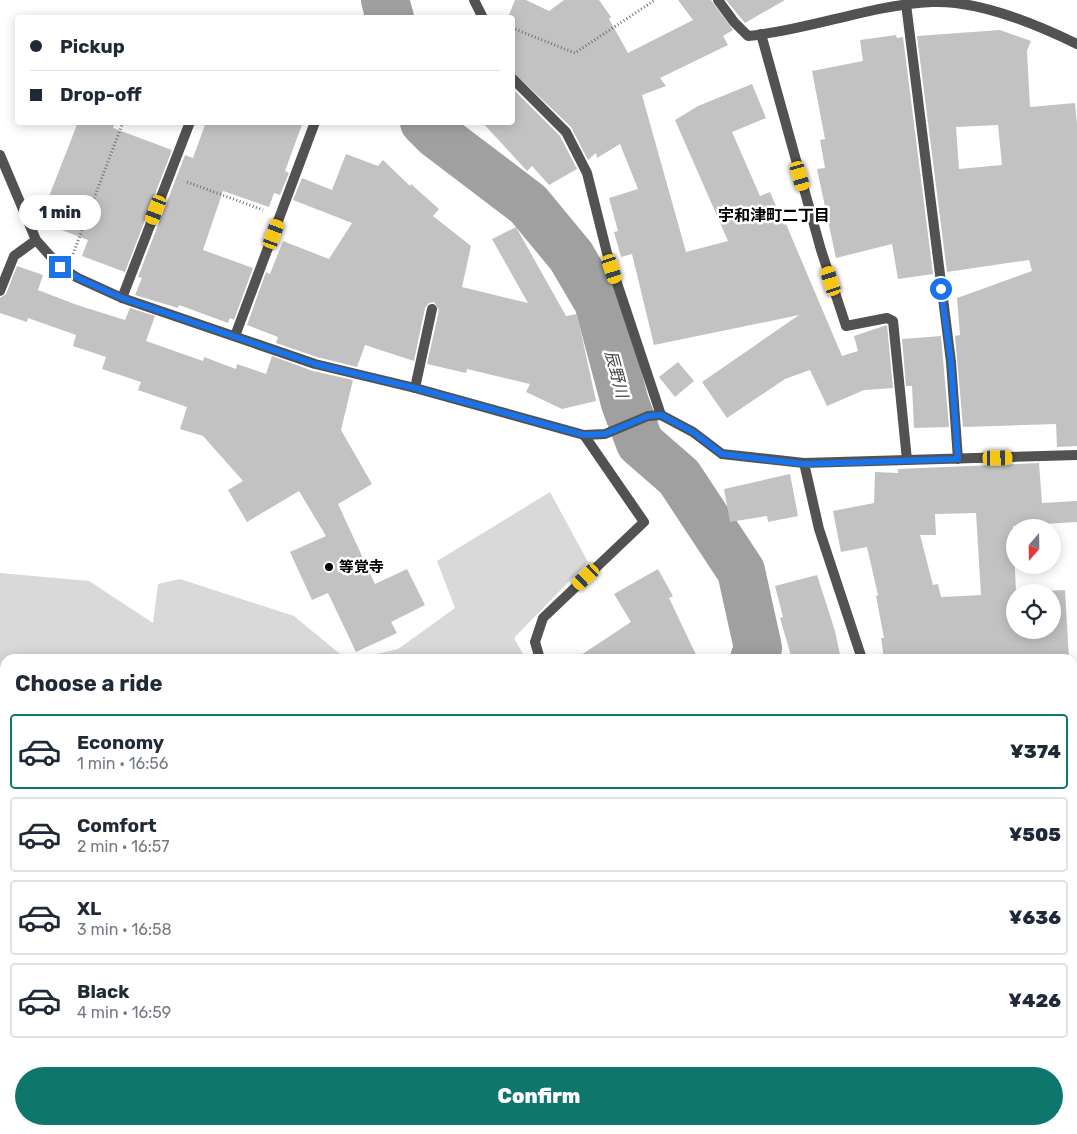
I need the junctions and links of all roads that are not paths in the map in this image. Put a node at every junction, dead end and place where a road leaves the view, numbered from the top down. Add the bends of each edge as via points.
1 (474, 0) edge
2 (718, 0) edge
3 (906, 4) junction
4 (482, 15) edge
5 (760, 34) junction
6 (1077, 44) edge
7 (515, 81) edge
8 (189, 125) edge
9 (314, 125) edge
10 (0, 154) edge
11 (36, 240) junction
12 (0, 291) edge
13 (122, 298) junction
14 (432, 309) dead end
15 (235, 336) junction
16 (415, 388) junction
17 (661, 415) junction
18 (584, 435) junction
19 (1077, 455) edge
20 (958, 459) junction
21 (907, 460) junction
22 (804, 464) junction
23 (539, 654) edge
24 (860, 654) edge

1 - 4 street
2 - 5 street via 748,36
3 - 5 street via 785,32
3 - 6 street via 934,2 980,8
3 - 20 street via 951,362
5 - 21 street via 846,326 887,318 893,321
7 - 17 street via 566,132 587,173 607,253
8 - 13 street
9 - 15 street
10 - 11 street
11 - 12 street via 14,256
11 - 13 street via 60,267
13 - 15 street
14 - 16 street
15 - 16 street via 315,364
16 - 18 street
17 - 18 street via 648,416 605,434
17 - 22 street via 693,432 722,454
18 - 23 street via 644,522 543,618 535,642
19 - 20 street
20 - 21 street
21 - 22 street
22 - 24 street via 819,529

